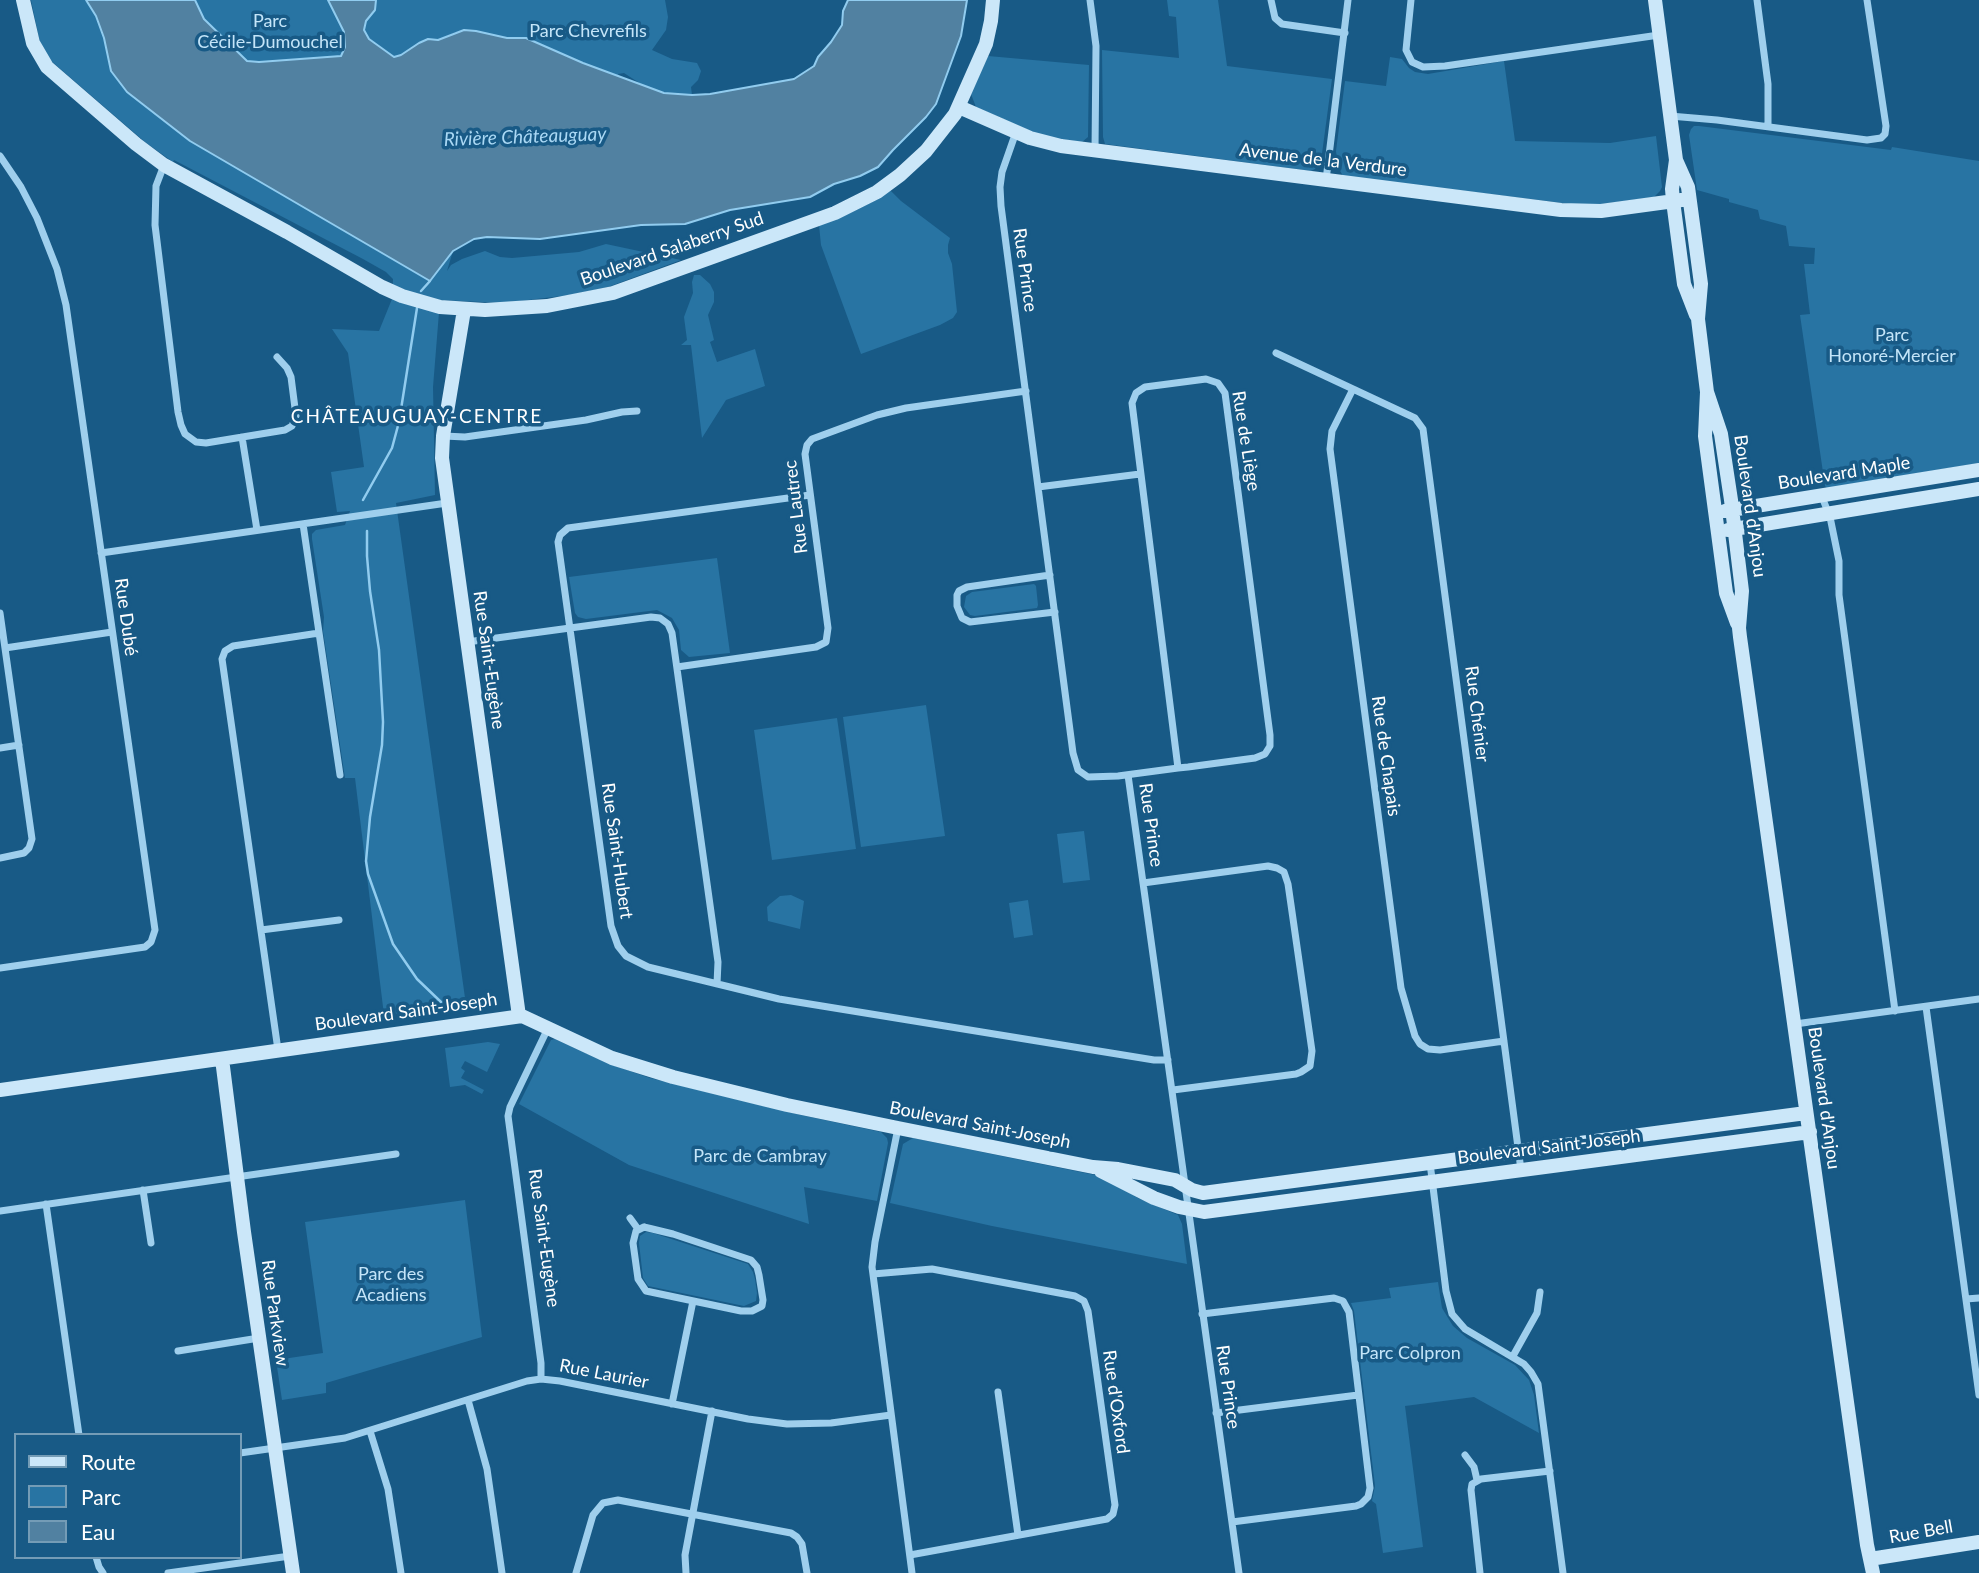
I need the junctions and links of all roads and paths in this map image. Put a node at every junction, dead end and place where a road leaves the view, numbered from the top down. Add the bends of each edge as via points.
1 (23, 0) edge
2 (993, 0) edge
3 (1090, 0) edge
4 (1271, 0) edge
5 (1348, 0) edge
6 (1411, 0) edge
7 (1655, 0) edge
8 (1757, 0) edge
9 (1867, 0) edge
10 (1345, 33) junction
11 (1659, 35) junction
12 (959, 107) junction
13 (1670, 116) junction
14 (1768, 126) junction
15 (1016, 132) junction
16 (1095, 150) junction
17 (0, 156) edge
18 (1676, 160) junction
19 (164, 166) junction
20 (1326, 180) junction
21 (1689, 199) junction
22 (1673, 201) junction
23 (464, 310) junction
24 (1698, 319) junction
25 (1276, 353) dead end
26 (277, 357) dead end
27 (1353, 389) junction
28 (1026, 391) junction
29 (1707, 392) junction
30 (637, 411) dead end
31 (443, 436) junction
32 (242, 437) junction
33 (1979, 470) edge
34 (1140, 474) junction
35 (1927, 480) junction
36 (1038, 487) junction
37 (1878, 488) junction
38 (1979, 489) edge
39 (810, 495) junction
40 (1822, 497) junction
41 (1930, 498) junction
42 (447, 503) junction
43 (1881, 505) junction
44 (1732, 510) junction
45 (1715, 513) junction
46 (1829, 514) junction
47 (303, 524) junction
48 (1734, 529) junction
49 (257, 530) junction
50 (1717, 531) junction
51 (101, 553) junction
52 (1049, 575) junction
53 (1055, 612) junction
54 (0, 613) edge
55 (570, 628) junction
56 (1739, 628) junction
57 (112, 632) junction
58 (319, 633) junction
59 (467, 642) junction
60 (5, 648) junction
61 (677, 667) junction
62 (19, 745) junction
63 (0, 748) edge
64 (1178, 768) junction
65 (340, 775) dead end
66 (1128, 775) junction
67 (0, 858) edge
68 (1143, 883) junction
69 (339, 920) dead end
70 (261, 930) junction
71 (0, 968) edge
72 (716, 984) junction
73 (1979, 999) edge
74 (1926, 1006) junction
75 (1895, 1011) junction
76 (519, 1016) junction
77 (1794, 1025) junction
78 (548, 1028) junction
79 (1504, 1041) junction
80 (278, 1050) junction
81 (222, 1059) junction
82 (1168, 1060) junction
83 (0, 1090) edge
84 (1172, 1090) junction
85 (1806, 1113) junction
86 (1712, 1125) junction
87 (898, 1128) junction
88 (1810, 1132) junction
89 (1580, 1142) junction
90 (1714, 1144) junction
91 (1518, 1151) junction
92 (396, 1154) dead end
93 (1583, 1161) junction
94 (1430, 1163) junction
95 (1093, 1167) junction
96 (1521, 1170) junction
97 (237, 1177) junction
98 (1432, 1181) junction
99 (1185, 1186) junction
100 (143, 1191) junction
101 (46, 1204) junction
102 (1188, 1209) junction
103 (0, 1211) edge
104 (630, 1218) dead end
105 (638, 1229) junction
106 (151, 1243) dead end
107 (873, 1274) junction
108 (1540, 1292) dead end
109 (1979, 1297) edge
110 (1966, 1299) junction
111 (693, 1301) junction
112 (1202, 1314) junction
113 (260, 1338) junction
114 (177, 1351) dead end
115 (1513, 1356) junction
116 (541, 1380) junction
117 (998, 1392) dead end
118 (1358, 1395) junction
119 (1979, 1395) edge
120 (468, 1400) junction
121 (672, 1404) junction
122 (712, 1411) junction
123 (1216, 1413) junction
124 (891, 1415) junction
125 (370, 1431) junction
126 (79, 1433) edge
127 (275, 1448) junction
128 (242, 1452) edge
129 (1465, 1455) dead end
130 (1550, 1471) junction
131 (1477, 1480) junction
132 (692, 1513) junction
133 (1232, 1522) junction
134 (1018, 1535) junction
135 (1979, 1542) edge
136 (910, 1555) junction
137 (290, 1556) junction
138 (1871, 1566) edge
139 (168, 1573) edge
140 (293, 1573) edge
141 (401, 1573) edge
142 (502, 1573) edge
143 (576, 1573) edge
144 (686, 1573) edge
145 (807, 1573) edge
146 (912, 1573) edge
147 (1239, 1573) edge
148 (1480, 1573) edge
149 (1563, 1573) edge

1 - 19 street, Boulevard Salaberry Sud via 33,43 47,67
2 - 12 street, Boulevard Salaberry Sud via 986,44
3 - 16 street via 1096,47
4 - 10 street via 1275,19 1282,24
5 - 10 street
6 - 11 street via 1408,57 1423,67
7 - 11 street, Boulevard d'Anjou
8 - 14 street via 1768,85
9 - 14 street via 1884,136 1867,140
10 - 20 street
11 - 13 street, Boulevard d'Anjou
12 - 15 street, Avenue de la Verdure
12 - 23 street, Boulevard Salaberry Sud via 911,166 847,209 603,296 540,307
13 - 14 street
13 - 18 street, Boulevard d'Anjou
15 - 16 street, Avenue de la Verdure via 1049,144
15 - 28 street, Rue Prince via 1000,187
16 - 20 street, Avenue de la Verdure
17 - 51 street, Rue Dubé via 37,218 60,281
18 - 21 street, Boulevard d'Anjou
18 - 22 street, Boulevard d'Anjou
19 - 23 street, Boulevard Salaberry Sud via 382,287 434,306
19 - 32 street via 157,181 154,214 181,425 188,438 201,443
20 - 22 street, Avenue de la Verdure via 1584,212
21 - 22 street, Avenue de la Verdure
21 - 24 street, Boulevard d'Anjou via 1701,284
22 - 24 street, Boulevard d'Anjou via 1685,284
23 - 31 street, Rue Saint-Eugène
24 - 29 street, Boulevard d'Anjou
25 - 27 street, Rue Chénier
26 - 32 street via 289,372 294,424 285,430
27 - 79 street, Rue Chénier via 1416,418 1423,429
27 - 79 street, Rue de Chapais via 1332,432 1330,449 1401,988 1415,1036 1428,1049
28 - 36 street, Rue Prince
28 - 39 street, Rue Lautrec via 899,409 816,437 805,454
29 - 44 street, Boulevard d'Anjou via 1721,434
29 - 45 street, Boulevard d'Anjou via 1705,436
30 - 31 street via 465,437
31 - 42 street, Rue Saint-Eugène
32 - 49 street
33 - 35 street, Boulevard Maple
34 - 36 street
34 - 64 street, Rue de Liège
34 - 64 street, Rue de Liège via 1131,408 1136,393 1151,386 1206,379 1218,383 1226,397 1270,741 1268,751 1255,758
35 - 37 street, Boulevard Maple
35 - 41 street
36 - 52 street, Rue Prince
37 - 40 street, Boulevard Maple
37 - 43 street
38 - 41 street
39 - 55 street, Rue Saint-Hubert via 564,530 558,542
39 - 61 street, Rue Lautrec via 828,628 826,642
40 - 44 street, Boulevard Maple
40 - 46 street
41 - 43 street
42 - 47 street
42 - 59 street, Rue Saint-Eugène
43 - 46 street
44 - 45 street, Boulevard Maple
44 - 48 street, Boulevard d'Anjou
45 - 50 street, Boulevard d'Anjou
46 - 48 street
46 - 75 street via 1839,561 1839,595
47 - 49 street
47 - 58 street
48 - 50 street
48 - 56 street, Boulevard d'Anjou via 1742,591
49 - 51 street
50 - 56 street, Boulevard d'Anjou via 1726,593
51 - 57 street, Rue Dubé
52 - 53 street, Rue Prince
52 - 53 street via 967,587 959,592 957,606 962,618 975,622
53 - 66 street, Rue Prince via 1076,767 1092,778
54 - 60 street
55 - 59 street
55 - 61 street via 656,617 665,621 672,633
55 - 72 street, Rue Saint-Hubert via 615,940 636,962
56 - 77 street, Boulevard d'Anjou
57 - 60 street
57 - 71 street, Rue Dubé via 154,937 141,948
58 - 65 street
58 - 70 street via 233,646 223,654
59 - 76 street, Rue Saint-Eugène
60 - 62 street
61 - 72 street via 718,965
62 - 63 street
62 - 67 street via 32,842 24,853
64 - 66 street, Rue de Liège
66 - 68 street, Rue Prince
68 - 82 street, Rue Prince
68 - 84 street via 1268,866 1284,872 1312,1051 1310,1066 1296,1074
69 - 70 street
70 - 80 street
72 - 82 street, Rue Saint-Hubert via 779,999
73 - 74 street
74 - 75 street
74 - 110 street
75 - 77 street
76 - 78 street, Boulevard Saint-Joseph
76 - 80 street, Boulevard Saint-Joseph
77 - 85 street, Boulevard d'Anjou
78 - 87 street, Boulevard Saint-Joseph via 649,1070
78 - 116 street, Rue Saint-Eugène via 508,1116
79 - 91 street, Rue Chénier
80 - 81 street, Boulevard Saint-Joseph
81 - 83 street, Boulevard Saint-Joseph
81 - 97 street, Rue Parkview
82 - 84 street, Rue Prince
84 - 99 street, Rue Prince
85 - 86 street, Boulevard Saint-Joseph
85 - 88 street, Boulevard d'Anjou
86 - 89 street, Boulevard Saint-Joseph
86 - 90 street
87 - 95 street, Boulevard Saint-Joseph
87 - 107 street via 873,1250
88 - 90 street, Boulevard Saint-Joseph
88 - 138 street, Boulevard d'Anjou
89 - 91 street, Boulevard Saint-Joseph
89 - 93 street
90 - 93 street, Boulevard Saint-Joseph
91 - 94 street, Boulevard Saint-Joseph
91 - 96 street, Rue Chénier
92 - 97 street
93 - 96 street, Boulevard Saint-Joseph
94 - 98 street
94 - 99 street, Boulevard Saint-Joseph via 1203,1193
95 - 99 street, Boulevard Saint-Joseph via 1128,1170
95 - 102 street, Boulevard Saint-Joseph via 1144,1194
96 - 98 street, Boulevard Saint-Joseph
97 - 100 street
97 - 113 street, Rue Parkview
98 - 102 street, Boulevard Saint-Joseph via 1205,1212
98 - 115 street via 1451,1311 1465,1329
99 - 102 street, Rue Prince
100 - 101 street
100 - 106 street
101 - 103 street
101 - 126 street
102 - 112 street, Rue Prince
104 - 105 street
105 - 111 street via 633,1243 643,1289
105 - 111 street via 652,1227 685,1237 743,1256 757,1266 763,1300 756,1310
107 - 124 street
107 - 134 street, Rue d'Oxford via 932,1269 1075,1296 1085,1303 1115,1511 1107,1519
108 - 115 street via 1537,1313
109 - 110 street
110 - 119 street
111 - 121 street
112 - 118 street via 1338,1298 1349,1312
112 - 123 street, Rue Prince
113 - 114 street
113 - 127 street, Rue Parkview
115 - 130 street via 1538,1384
116 - 120 street, Rue Laurier
116 - 121 street, Rue Laurier
117 - 134 street
118 - 123 street
118 - 133 street via 1370,1488 1365,1502
120 - 125 street, Rue Laurier
120 - 142 street via 487,1469
121 - 122 street, Rue Laurier
122 - 124 street, Rue Laurier via 795,1425
122 - 132 street
123 - 133 street, Rue Prince
124 - 136 street
125 - 127 street, Rue Laurier
125 - 141 street via 388,1489
127 - 128 street, Rue Laurier
127 - 137 street, Rue Parkview
129 - 131 street via 1475,1467
130 - 131 street
130 - 149 street
131 - 148 street via 1471,1490
132 - 143 street via 624,1500 603,1503 593,1515
132 - 144 street
132 - 145 street via 791,1533 802,1544
133 - 147 street, Rue Prince
134 - 136 street, Rue d'Oxford
135 - 138 street, Rue Bell
136 - 146 street
137 - 139 street
137 - 140 street, Rue Parkview

